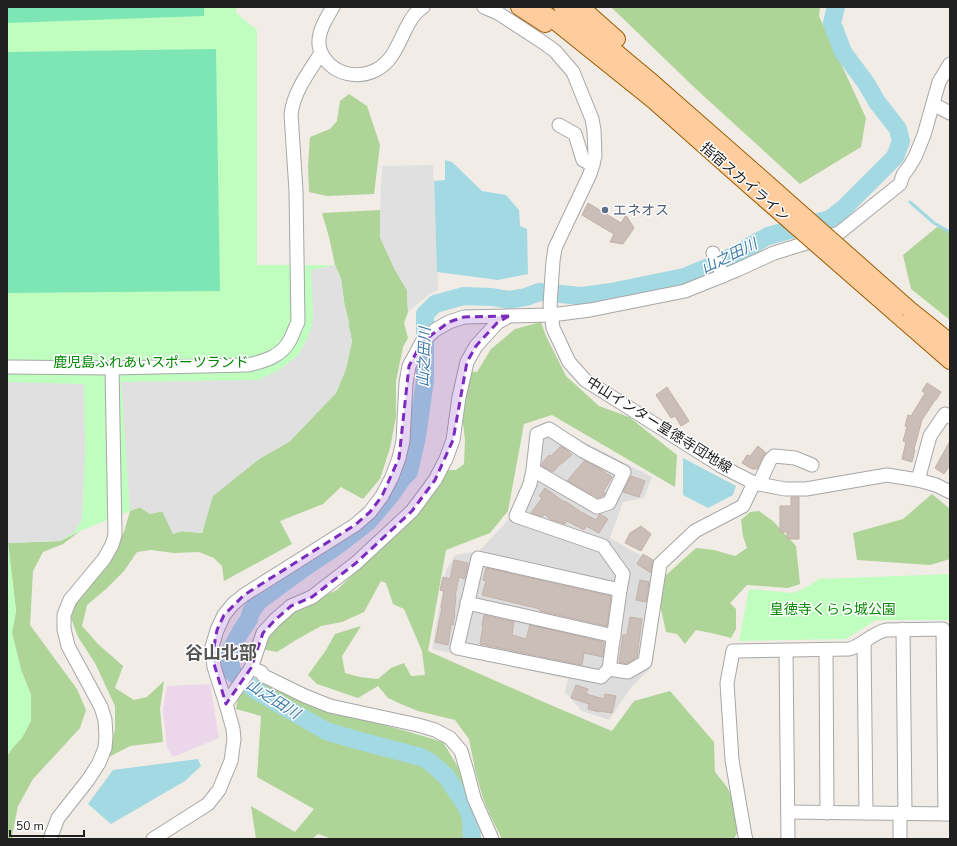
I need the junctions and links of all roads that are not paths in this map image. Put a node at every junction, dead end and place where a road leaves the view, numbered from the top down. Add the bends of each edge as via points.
1 (333, 7) edge
2 (423, 7) edge
3 (484, 7) edge
4 (519, 7) edge
5 (537, 7) edge
6 (562, 7) edge
7 (581, 7) edge
8 (320, 53) junction
9 (950, 64) edge
10 (653, 83) junction
11 (654, 101) junction
12 (933, 104) junction
13 (950, 114) edge
14 (559, 125) dead end
15 (593, 165) junction
16 (713, 253) dead end
17 (723, 276) junction
18 (550, 310) junction
19 (902, 311) junction
20 (509, 316) junction
21 (950, 342) edge
22 (950, 361) edge
23 (7, 368) edge
24 (112, 368) junction
25 (950, 417) edge
26 (812, 464) dead end
27 (533, 470) junction
28 (918, 480) junction
29 (757, 483) junction
30 (950, 492) edge
31 (620, 590) junction
32 (467, 603) junction
33 (903, 630) junction
34 (614, 636) junction
35 (864, 642) junction
36 (826, 650) junction
37 (786, 651) junction
38 (609, 670) junction
39 (249, 672) junction
40 (229, 698) junction
41 (788, 812) junction
42 (827, 813) junction
43 (866, 813) junction
44 (902, 813) junction
45 (948, 814) edge
46 (50, 839) edge
47 (153, 839) edge
48 (492, 839) edge
49 (746, 839) edge
50 (788, 839) edge
51 (900, 839) edge

1 - 8 street via 320,36
2 - 8 street via 409,23 392,56 375,70 364,74 345,73 328,64
3 - 15 street, 中山インター皇徳寺団地線 via 541,40 555,51 573,72 592,119 595,156
4 - 11 main road via 634,91
5 - 11 main road, 指宿スカイライン
6 - 10 main road, 指宿スカイライン
7 - 10 main road via 641,63
8 - 24 street via 296,94 292,106 298,322 290,341 278,354 248,365
9 - 12 street via 939,82
10 - 19 main road, 指宿スカイライン, bridge via 768,184
11 - 19 main road, 指宿スカイライン, bridge via 752,188
12 - 13 street
12 - 17 street via 924,135 900,184 869,210 839,233 774,253
14 - 15 street via 575,134 583,160
15 - 18 street, 中山インター皇徳寺団地線 via 555,248
16 - 17 street
17 - 18 street via 685,291 590,310
18 - 20 street
18 - 29 street, 中山インター皇徳寺団地線 via 553,328 569,362 585,380 721,466
19 - 21 main road, 指宿スカイライン
19 - 22 main road, 指宿スカイライン
20 - 39 street via 497,323 486,335 467,362 452,440 436,480 412,511 356,563 312,597 291,606 275,620 263,633
20 - 40 street via 464,317 435,330 422,342 409,366 403,441 399,458 382,496 370,512 355,525 244,594 224,615 212,647 212,657
23 - 24 street
24 - 46 street via 115,535 104,559 70,600 64,615 68,646 105,720 105,748 88,780 58,818
25 - 28 street via 945,414 930,436
26 - 29 street via 795,458 774,456
27 - 27 street via 537,434 549,429 583,451 624,472 609,503 597,507
27 - 31 street via 530,484 516,516 603,546 623,574
28 - 29 street, 中山インター皇徳寺団地線 via 888,475 806,489 784,489
28 - 30 street, 中山インター皇徳寺団地線
29 - 38 street via 743,506 695,531 660,564 645,662 628,672
31 - 32 street via 478,558
31 - 34 street
32 - 34 street
32 - 38 street via 457,648 601,677
33 - 35 street via 886,630
33 - 44 street
33 - 45 street via 943,628
34 - 38 street
35 - 36 street via 854,648
35 - 43 street
36 - 37 street
36 - 42 street
37 - 41 street
37 - 49 street via 733,651 727,683 732,760
39 - 40 street
39 - 48 street via 261,672 264,676 330,706 418,725 450,738 461,751 474,798
40 - 47 street via 234,739 231,761 219,790 208,804
41 - 42 street
41 - 50 street
42 - 43 street
43 - 44 street
44 - 45 street
44 - 51 street

